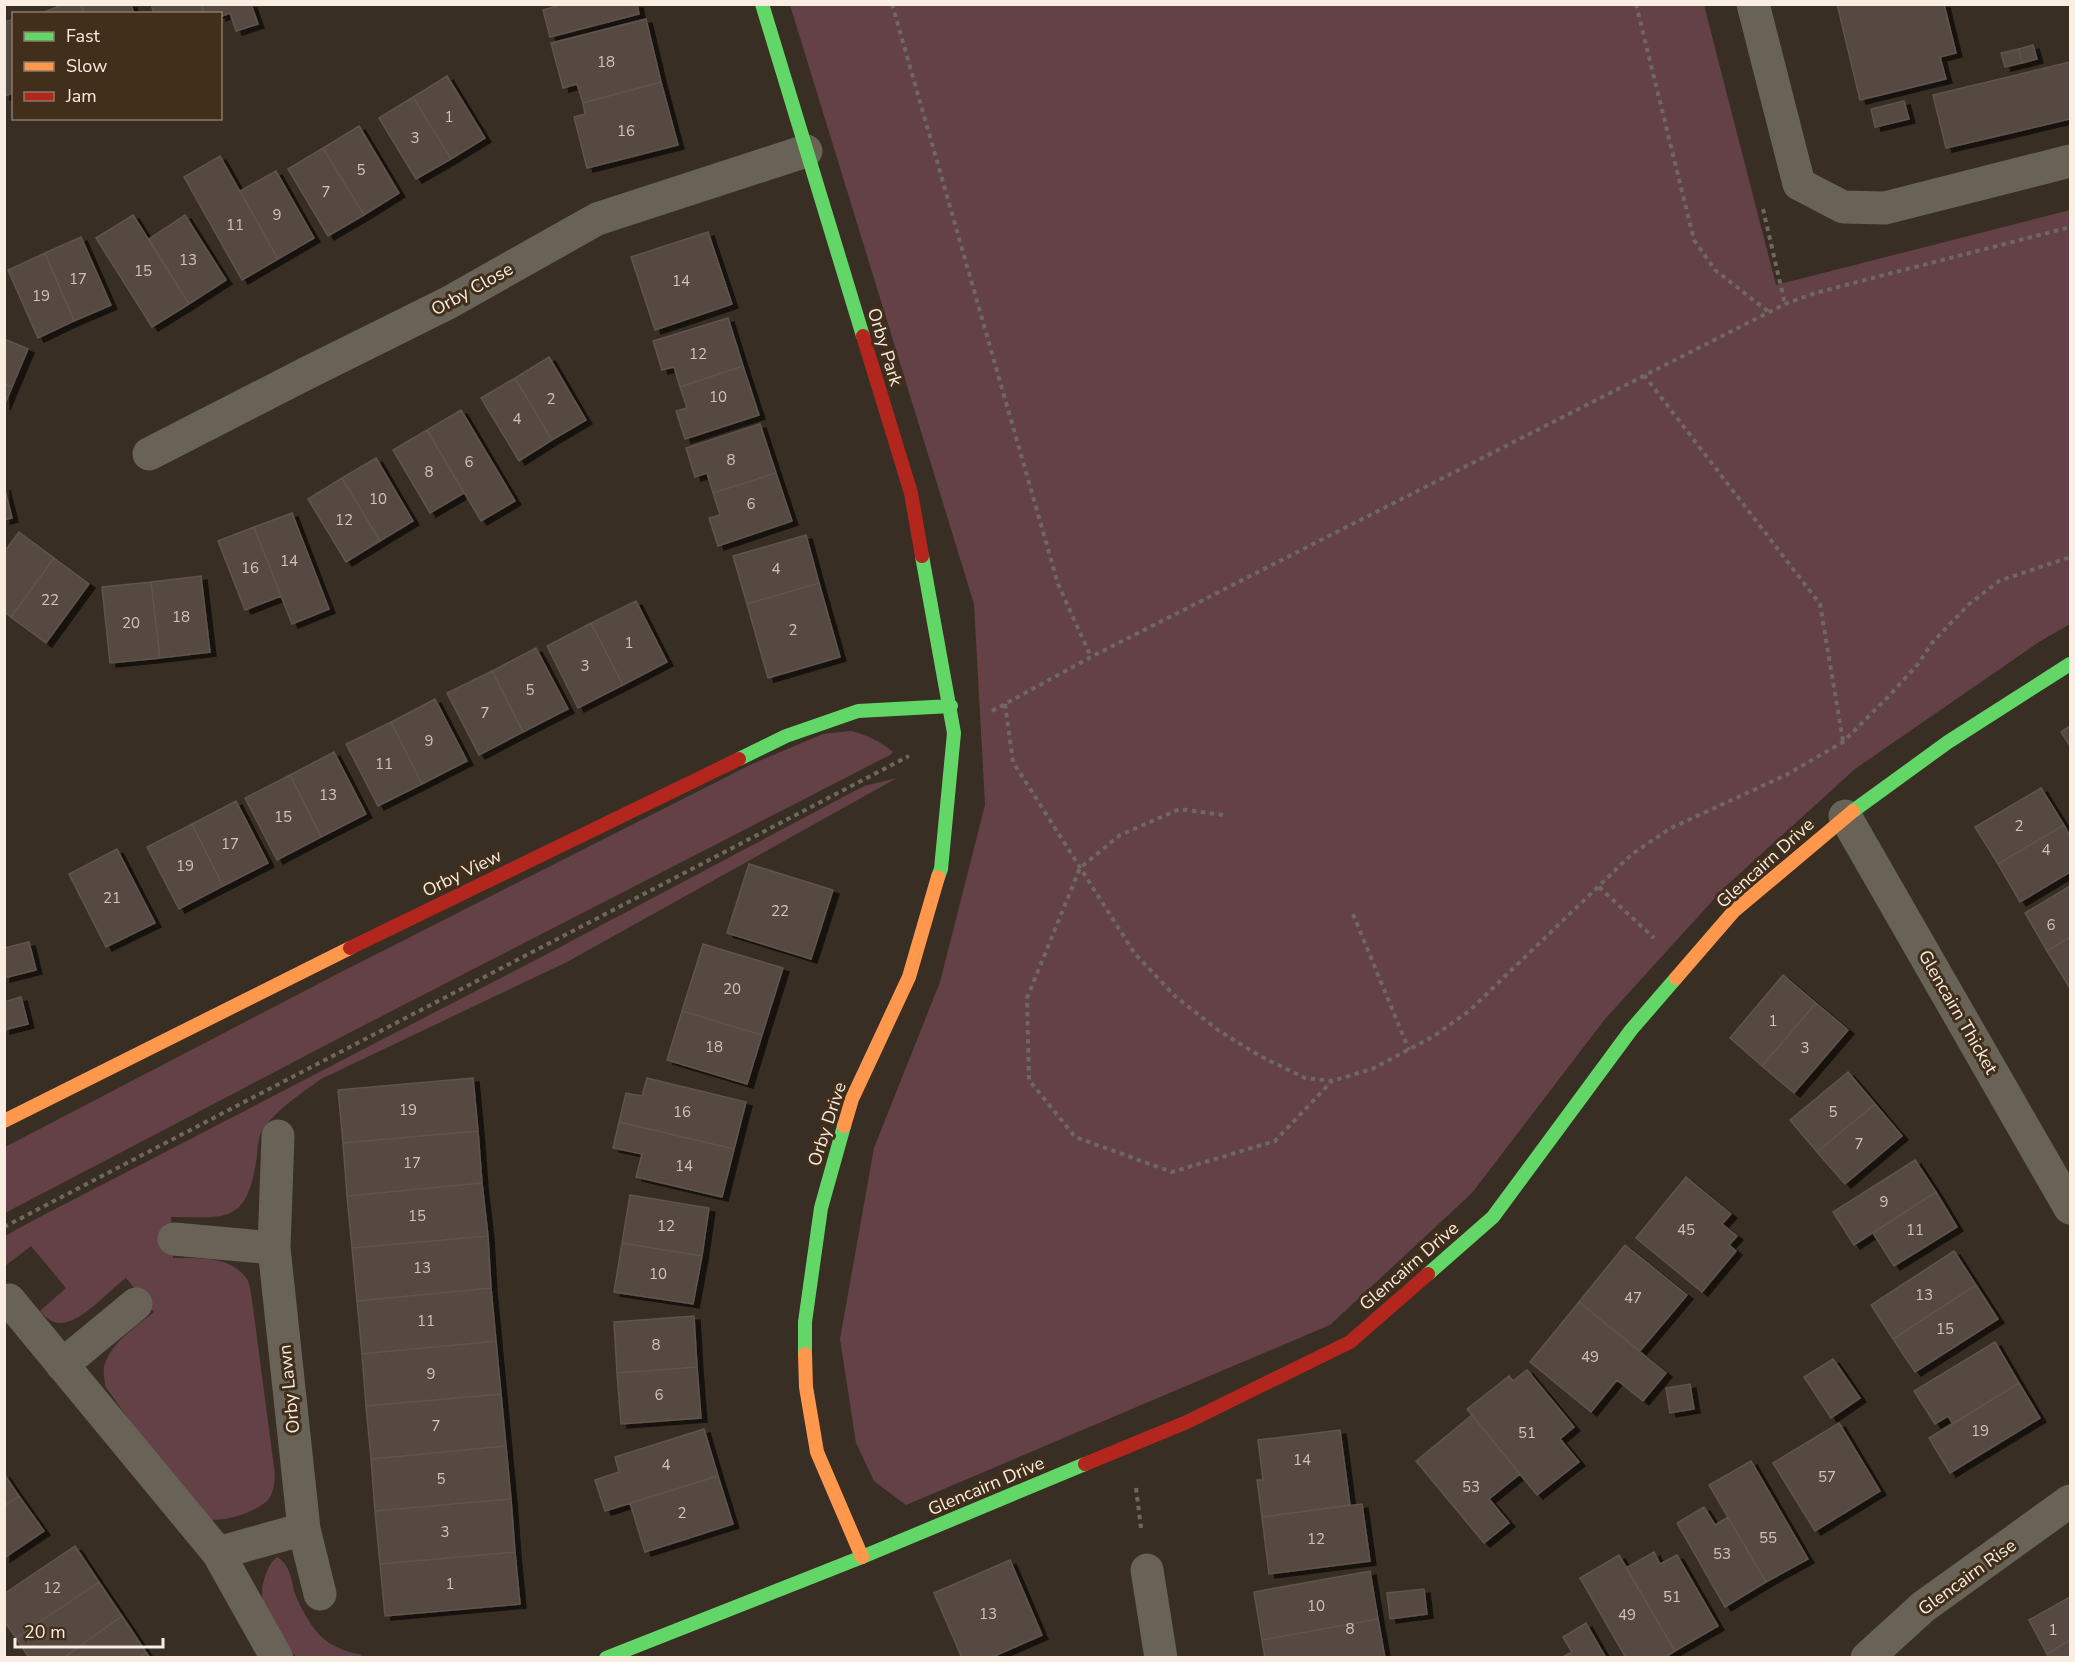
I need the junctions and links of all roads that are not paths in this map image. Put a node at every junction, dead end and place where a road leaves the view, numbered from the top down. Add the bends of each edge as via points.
1 (762, 4) edge
2 (1753, 4) edge
3 (806, 152) junction
4 (2070, 161) edge
5 (149, 454) dead end
6 (2070, 664) edge
7 (951, 706) junction
8 (1845, 816) junction
9 (4, 1121) edge
10 (278, 1136) dead end
11 (2070, 1208) edge
12 (174, 1239) dead end
13 (273, 1248) junction
14 (9, 1300) dead end
15 (136, 1304) dead end
16 (62, 1365) junction
17 (2070, 1501) edge
18 (304, 1529) junction
19 (218, 1553) junction
20 (862, 1557) junction
21 (1148, 1570) road end
22 (320, 1594) dead end
23 (277, 1658) edge
24 (606, 1658) edge
25 (1161, 1658) edge
26 (1867, 1658) edge

1 - 3 street, Orby Park
2 - 4 street via 1799,184 1843,207 1885,208
3 - 5 street, Orby Close via 597,219 448,303
3 - 7 street, Orby Park via 910,493
6 - 8 street, Glencairn Drive via 1947,742
7 - 9 street, Orby View via 858,711 786,735
7 - 20 street, Orby Drive via 954,733 940,869 909,977 852,1099 821,1208 805,1322 806,1387 817,1452
8 - 11 street, Glencairn Thicket
8 - 20 street, Glencairn Drive via 1734,911 1631,1030 1494,1217 1350,1342 1187,1422
10 - 13 street, Orby Lawn
12 - 13 street
13 - 18 street, Orby Lawn
14 - 16 street
15 - 16 street
16 - 19 street
17 - 26 street, Glencairn Rise via 1923,1607
18 - 19 street
18 - 22 street, Orby Lawn
19 - 23 street
20 - 24 street, Glencairn Drive
21 - 25 street

